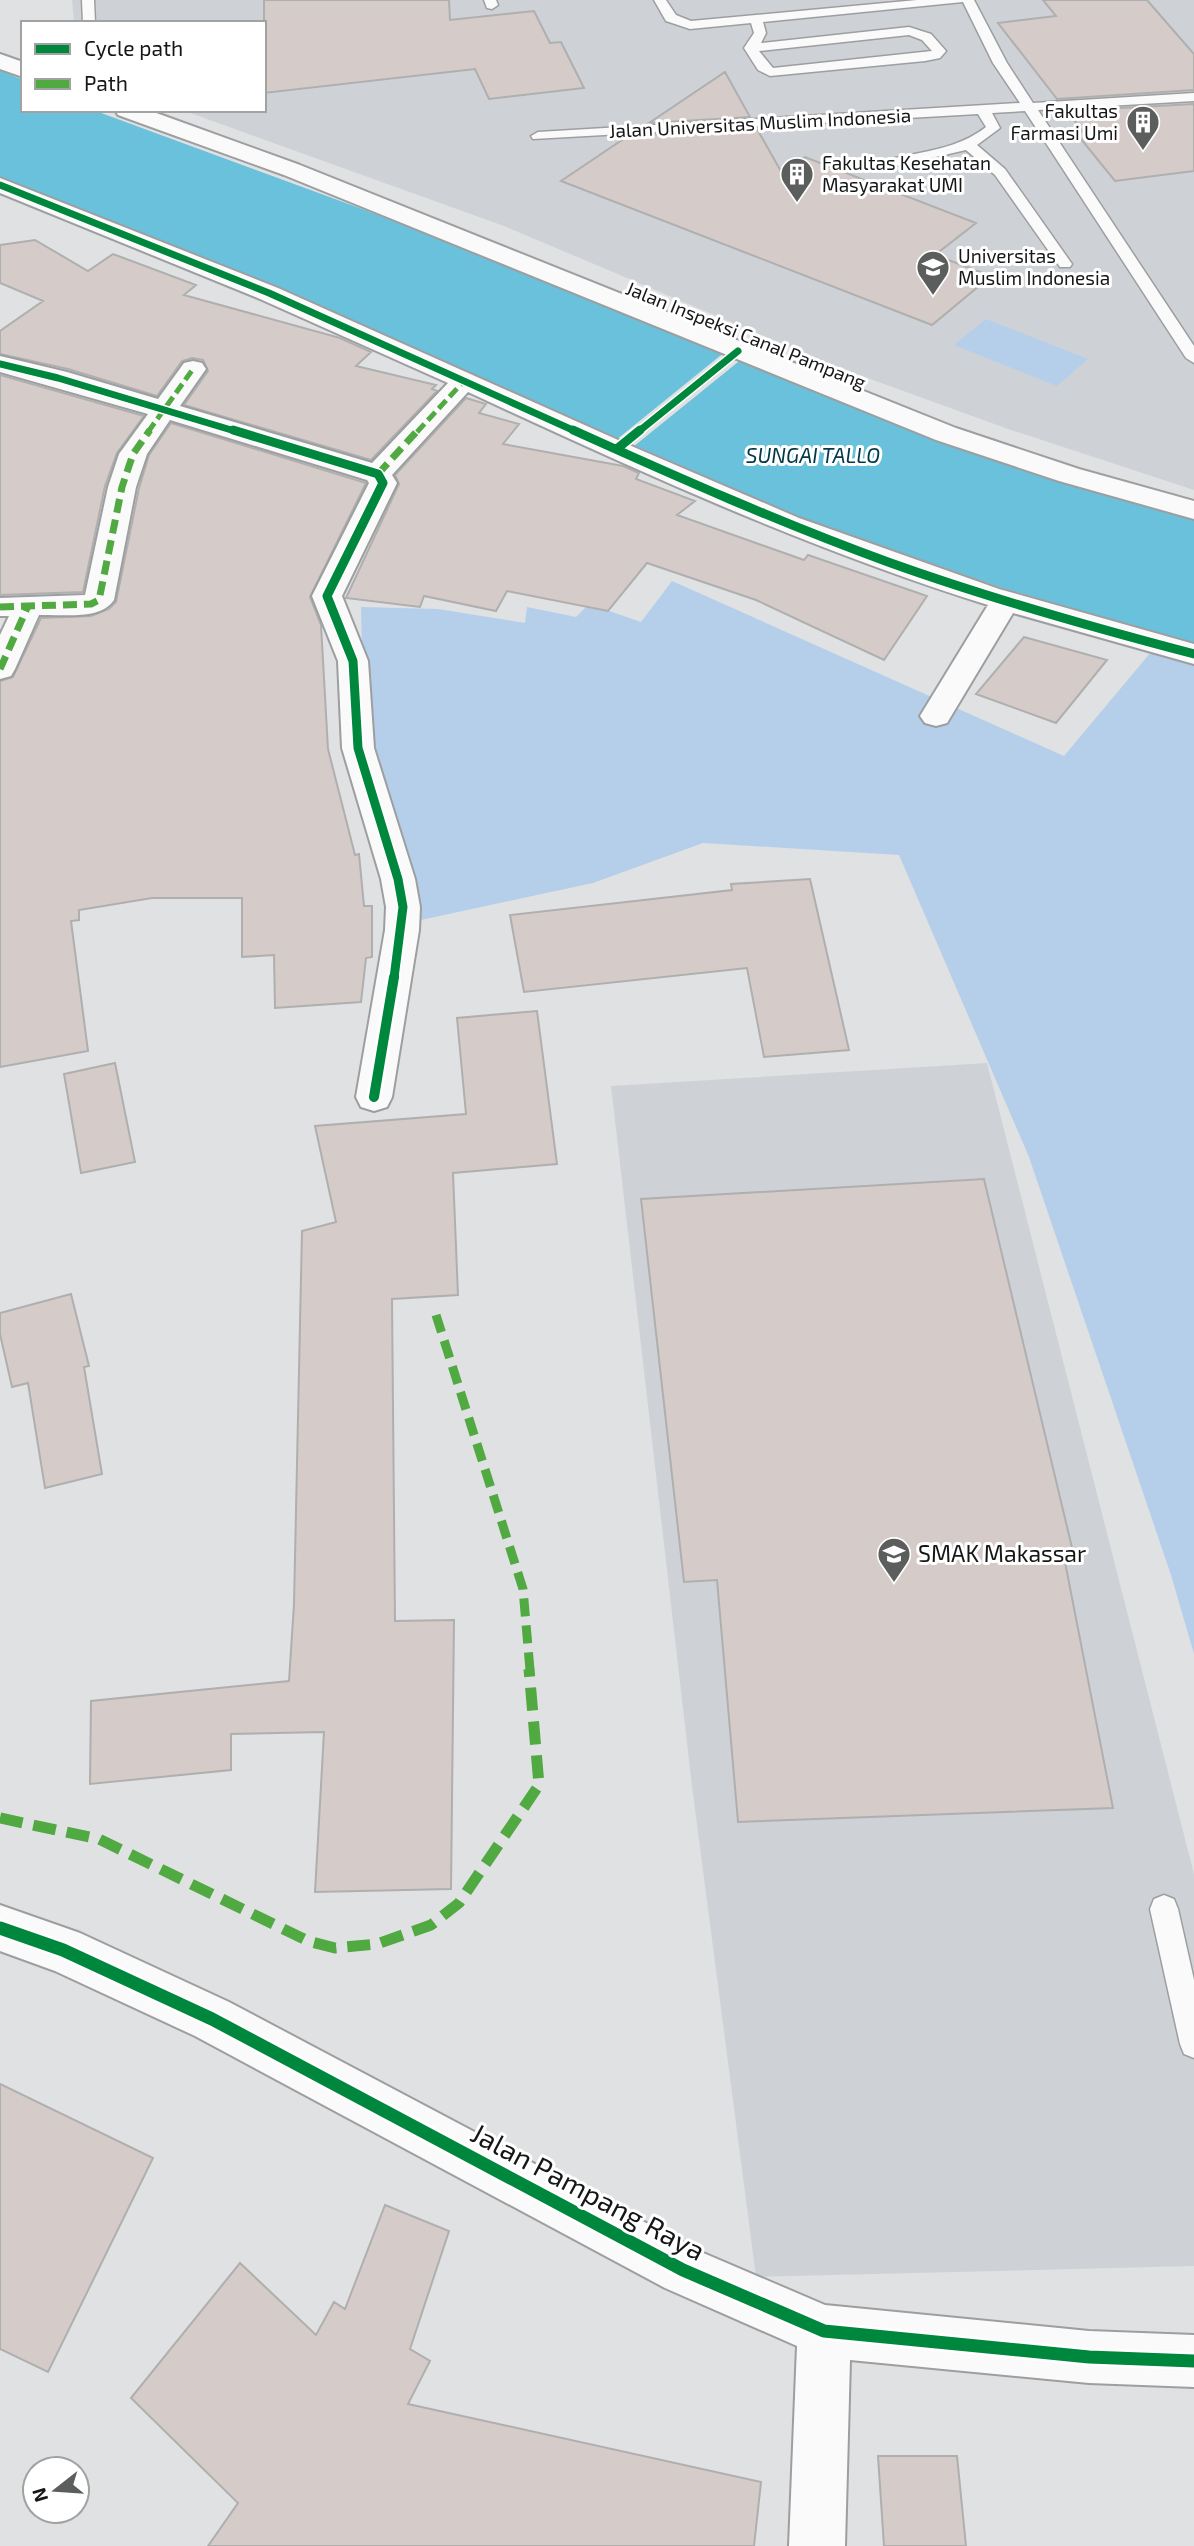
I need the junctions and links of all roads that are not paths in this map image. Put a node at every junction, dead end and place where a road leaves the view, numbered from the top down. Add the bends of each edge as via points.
1 (88, 0) edge
2 (660, 0) edge
3 (958, 0) edge
4 (968, 0) edge
5 (771, 4) dead end
6 (795, 15) junction
7 (756, 19) junction
8 (89, 21) edge
9 (751, 48) junction
10 (0, 61) edge
11 (21, 69) edge
12 (1194, 97) edge
13 (1029, 108) junction
14 (984, 110) junction
15 (132, 112) edge
16 (538, 136) dead end
17 (967, 144) junction
18 (897, 162) dead end
19 (0, 185) edge
20 (1065, 264) dead end
21 (1194, 358) edge
22 (0, 364) edge
23 (193, 369) dead end
24 (464, 380) junction
25 (164, 409) junction
26 (378, 474) junction
27 (1194, 510) edge
28 (1005, 601) junction
29 (14, 606) edge
30 (1194, 654) edge
31 (0, 669) edge
32 (936, 716) dead end
33 (374, 1097) dead end
34 (1164, 1909) dead end
35 (0, 1928) edge
36 (1194, 2044) edge
37 (824, 2330) junction
38 (1194, 2361) edge
39 (817, 2546) edge

1 - 8 lane
2 - 7 lane via 677,23
3 - 6 lane
4 - 13 lane
5 - 6 lane
6 - 7 lane
7 - 9 lane via 760,33
9 - 9 lane via 763,67 779,73 925,57 939,51 929,37 909,31
10 - 11 street
12 - 13 lane, Jalan Universitas Muslim Indonesia
13 - 14 lane, Jalan Universitas Muslim Indonesia
13 - 21 lane
14 - 16 lane, Jalan Universitas Muslim Indonesia
14 - 17 lane, Jalan Universitas Muslim Indonesia via 993,128
15 - 27 street, Jalan Inspeksi Canal Pampang via 292,170 1015,459
17 - 18 lane, Jalan Universitas Muslim Indonesia
17 - 20 lane via 1000,172
19 - 24 street via 212,269
22 - 25 street
23 - 25 street
24 - 26 street
24 - 28 street via 788,523
25 - 26 street
25 - 29 street via 133,454 122,487 101,598 92,604
26 - 33 street via 383,483 327,596 353,661 358,748 403,907
28 - 30 street
28 - 32 street
29 - 31 street
34 - 36 lane
35 - 37 street, Jalan Pampang Raya via 63,1950 212,2019 683,2270
37 - 38 street, Jalan Pampang Raya via 1090,2357
37 - 39 street

